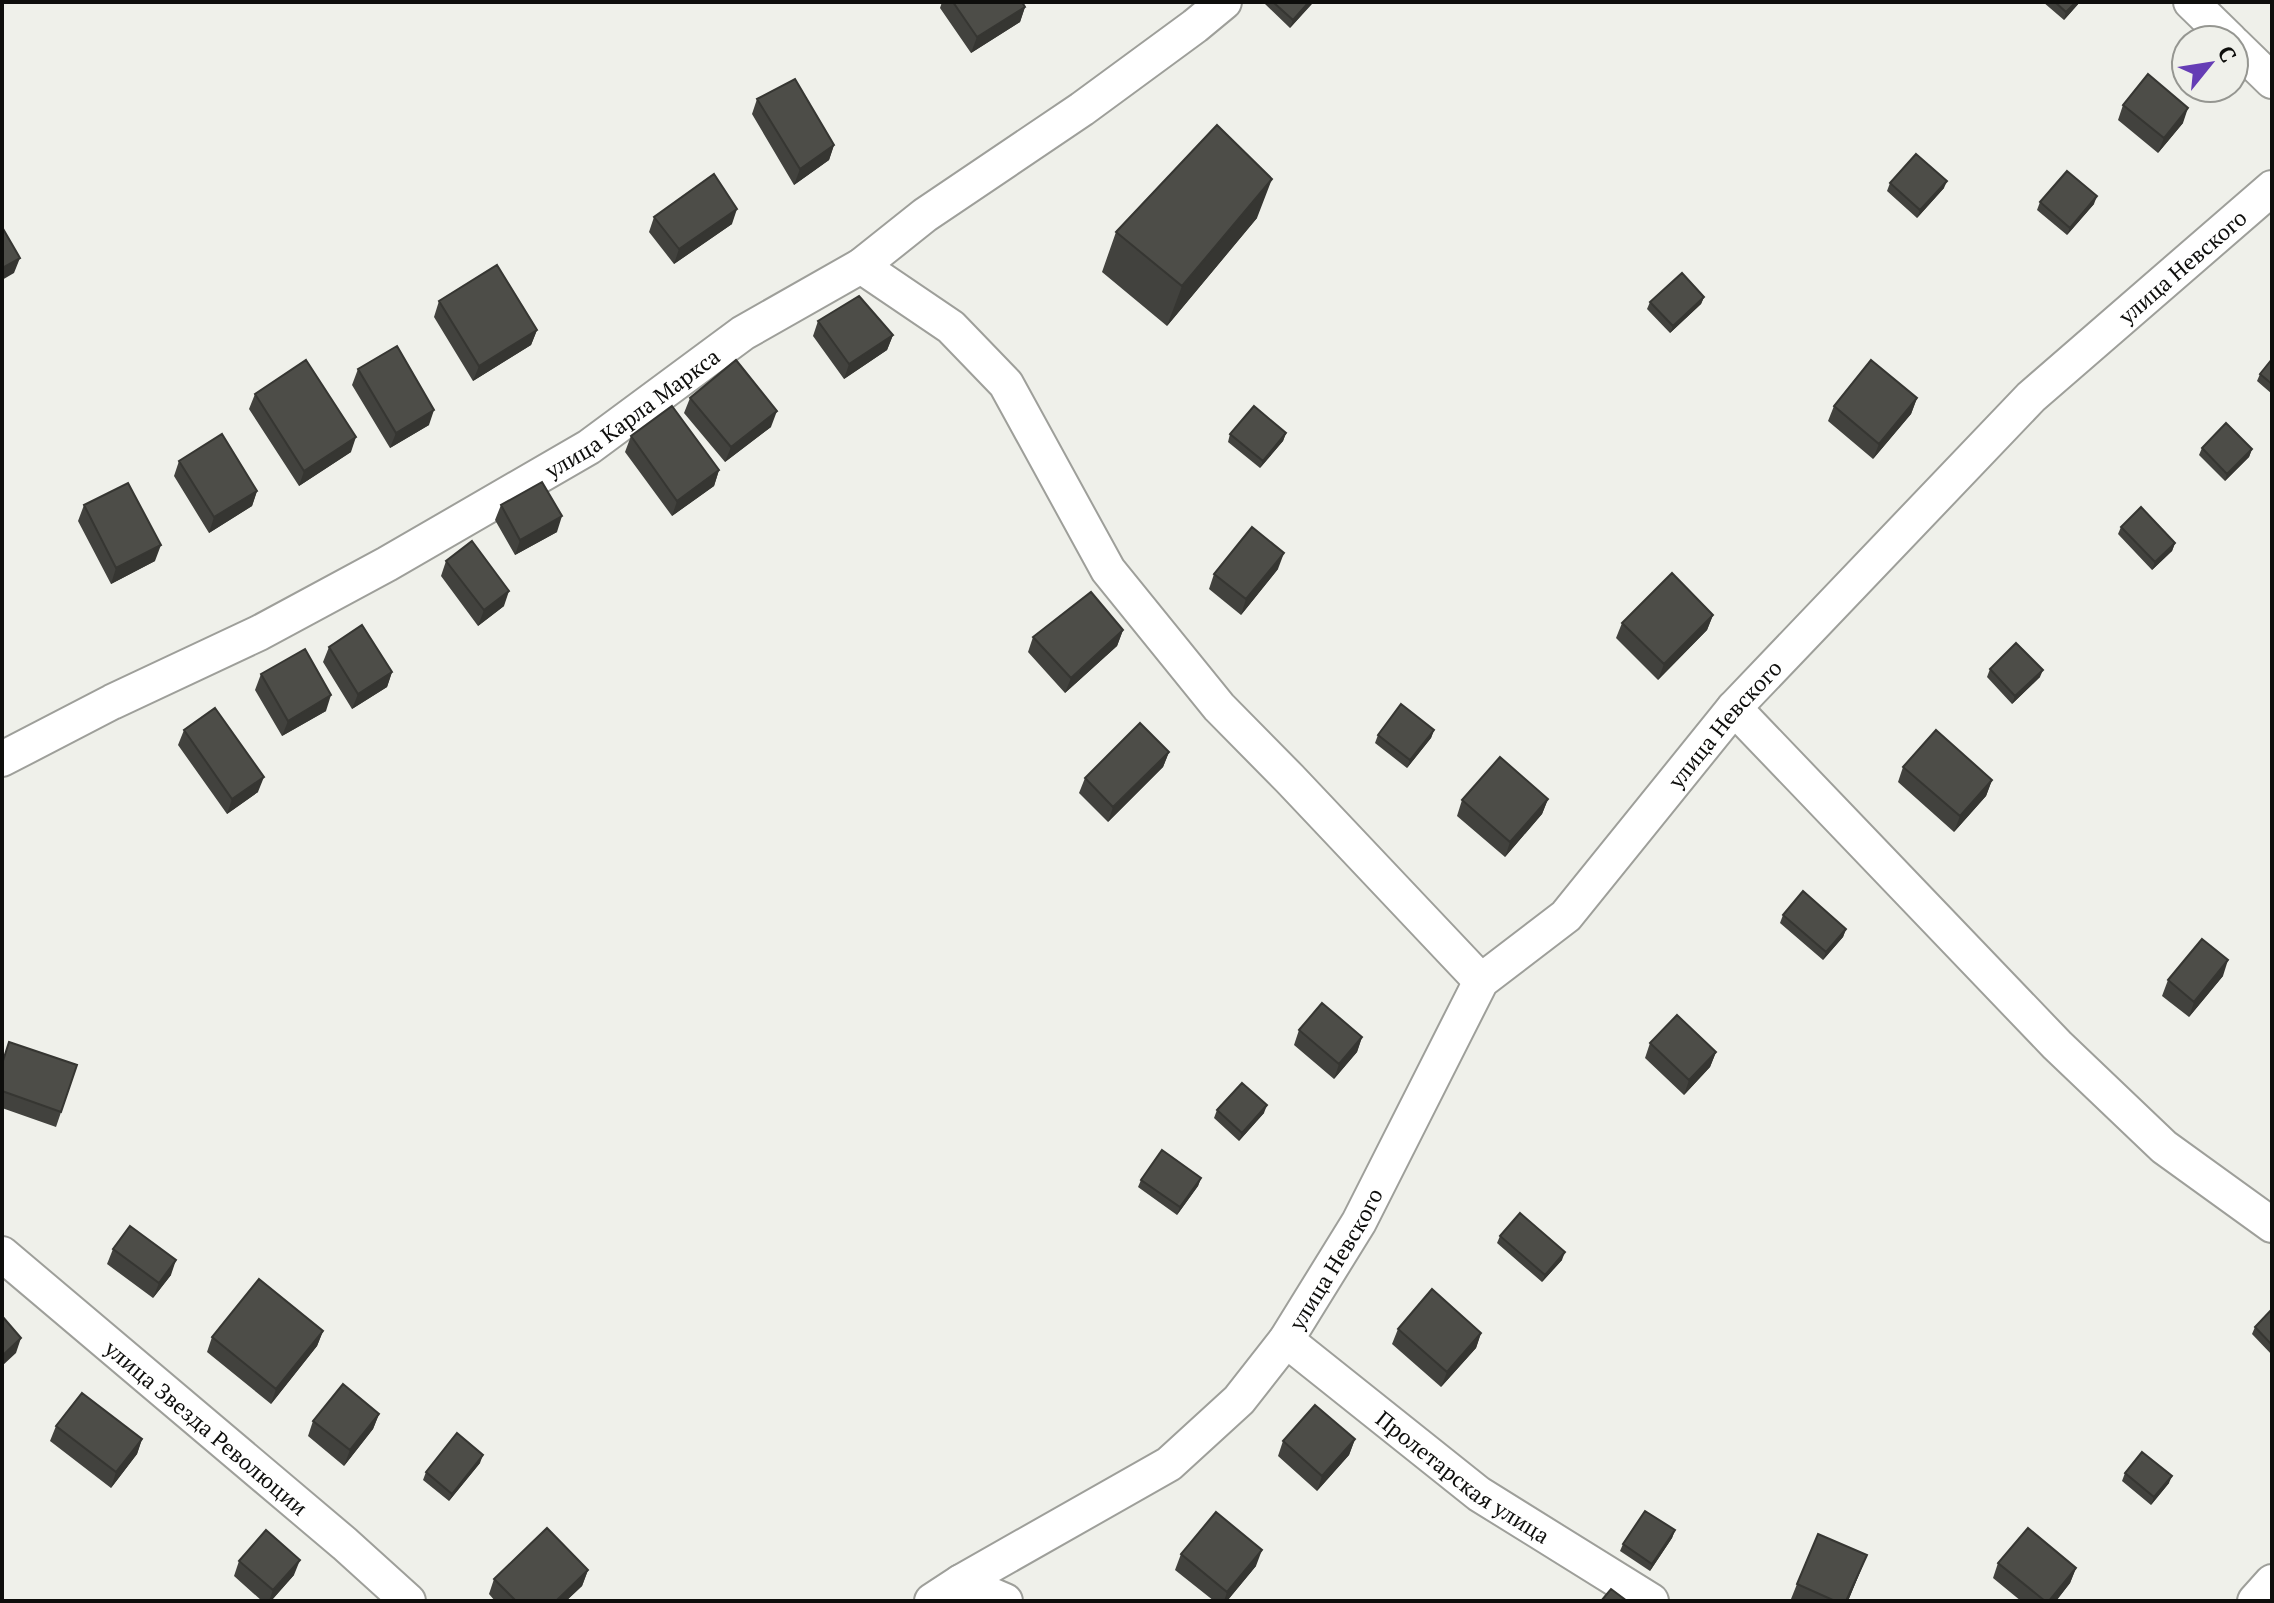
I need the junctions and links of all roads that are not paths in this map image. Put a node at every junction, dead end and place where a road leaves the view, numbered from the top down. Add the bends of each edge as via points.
1 (1224, 2) edge
2 (2191, 2) edge
3 (2214, 24) edge
4 (2250, 60) edge
5 (2272, 81) edge
6 (2272, 188) edge
7 (861, 266) junction
8 (1734, 708) junction
9 (2, 759) edge
10 (1481, 981) junction
11 (2272, 1225) edge
12 (2, 1254) edge
13 (1286, 1340) junction
14 (961, 1582) junction
15 (2272, 1582) edge
16 (408, 1601) edge
17 (932, 1601) edge
18 (1005, 1601) edge
19 (1651, 1601) edge
20 (2255, 1601) edge

1 - 7 street, улица Карла Маркса
2 - 3 street
4 - 5 street
6 - 8 street, улица Невского via 2031,397
7 - 9 street, улица Карла Маркса via 743,333 589,447 387,564
7 - 10 street via 951,327 1006,384 1108,570 1219,707
8 - 10 street, улица Невского via 1566,916
8 - 11 street via 2057,1045 2164,1147
10 - 13 street, улица Невского via 1359,1222
12 - 16 street, улица Звезда Революции
13 - 14 street, улица Невского via 1239,1400 1169,1464
13 - 19 street, Пролетарская улица via 1479,1494
14 - 17 street, улица Невского
14 - 18 street
15 - 20 street

